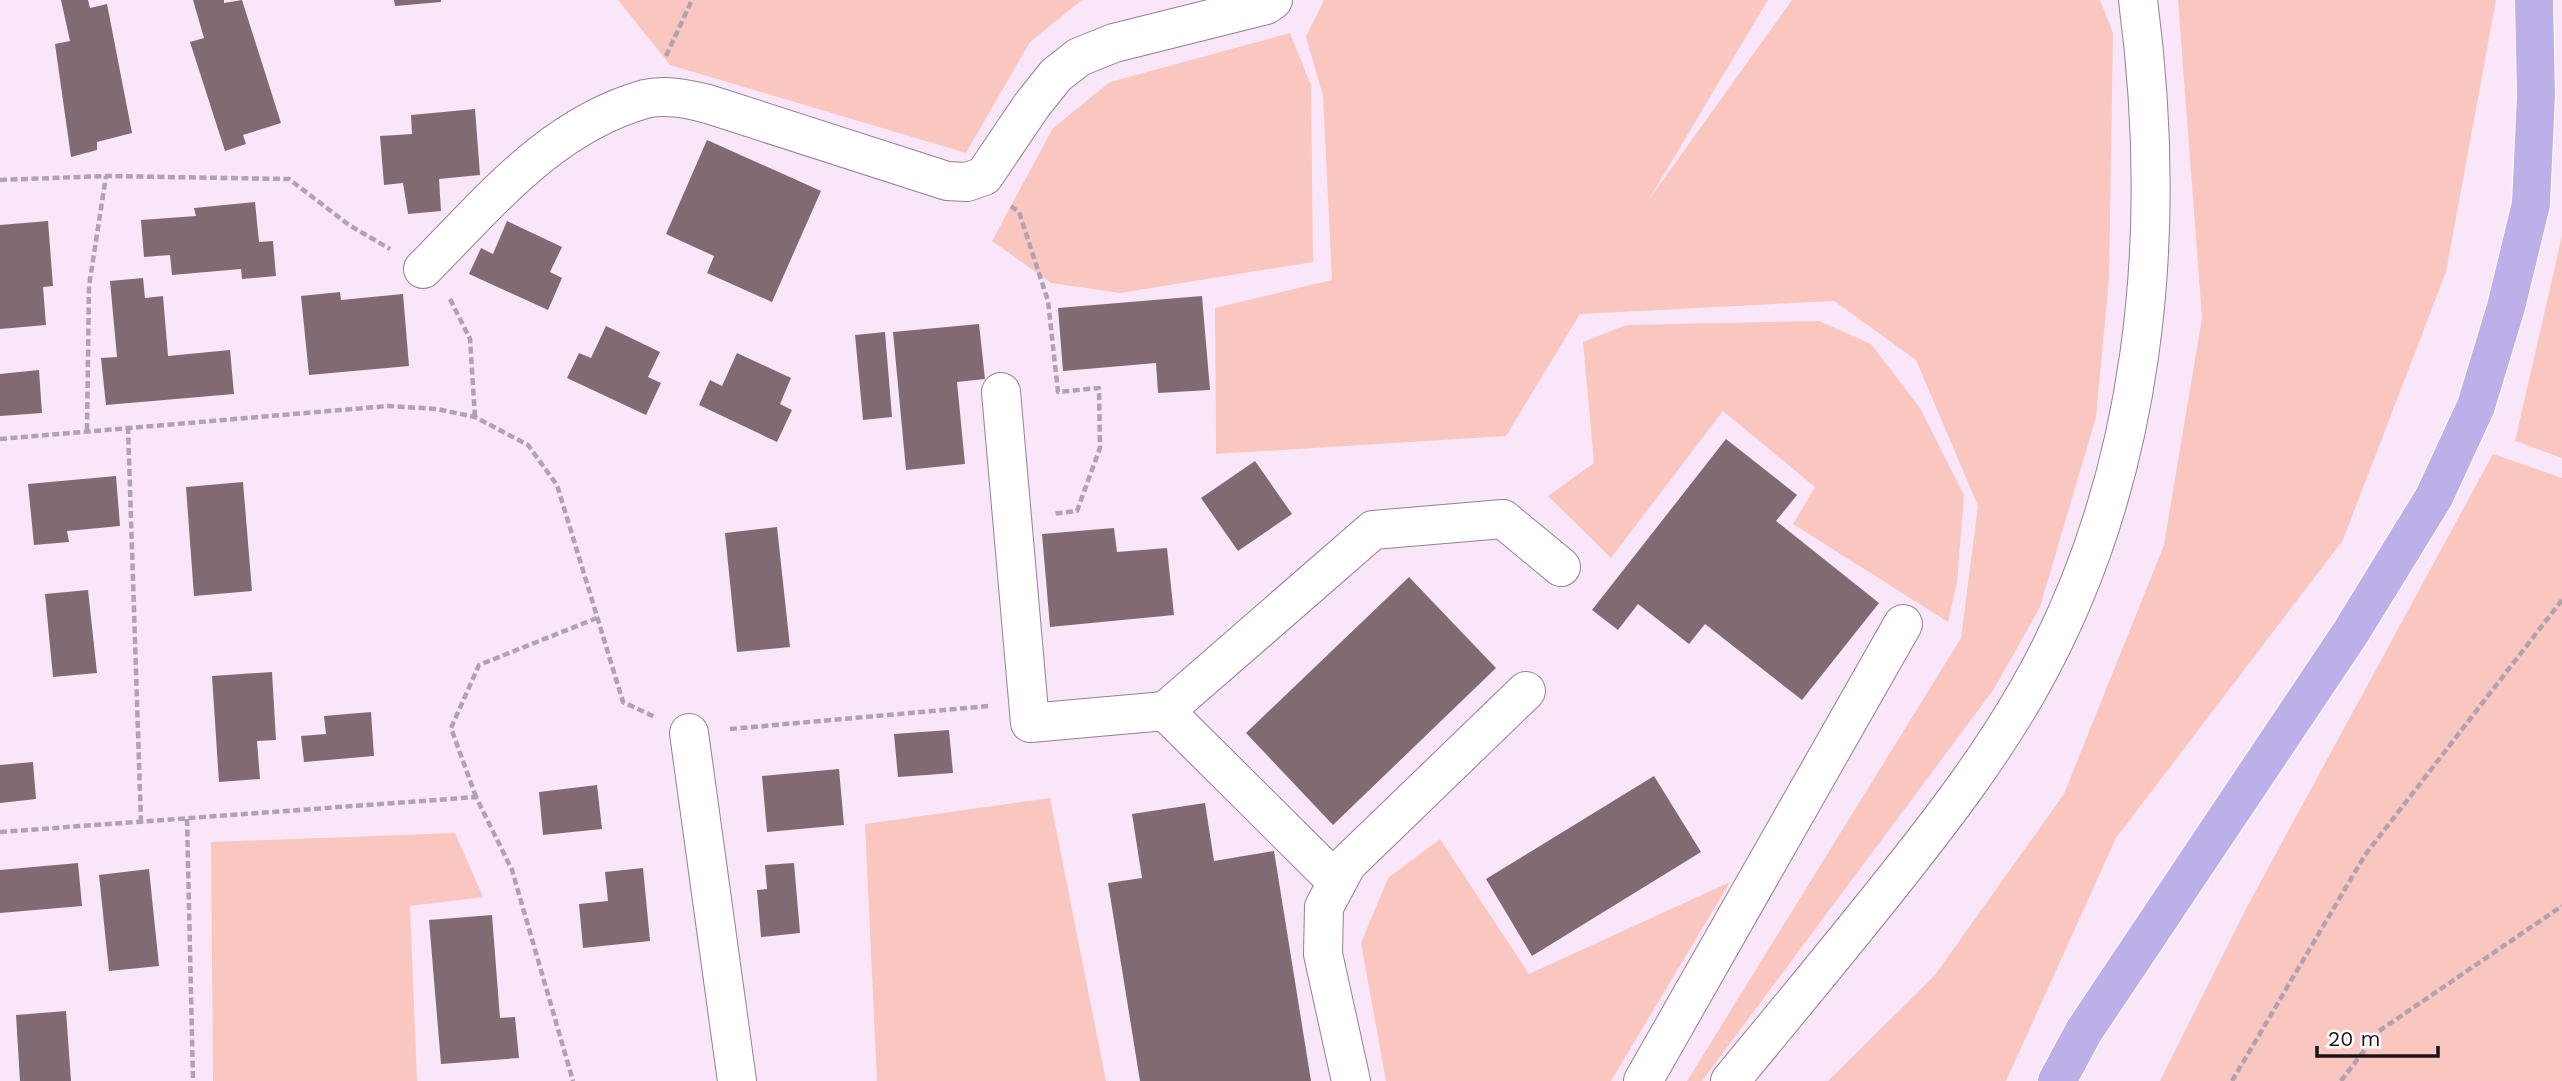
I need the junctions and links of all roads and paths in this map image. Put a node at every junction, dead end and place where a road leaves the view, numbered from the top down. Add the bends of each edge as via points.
1 (692, 0) edge
2 (1273, 0) edge
3 (2138, 0) edge
4 (2535, 0) edge
5 (646, 99) junction
6 (106, 176) junction
7 (977, 178) junction
8 (0, 180) edge
9 (423, 269) junction
10 (1001, 393) dead end
11 (475, 417) junction
12 (128, 427) junction
13 (87, 430) junction
14 (0, 439) edge
15 (1012, 518) junction
16 (1561, 567) dead end
17 (2562, 600) edge
18 (597, 618) junction
19 (1903, 624) dead end
20 (1525, 691) dead end
21 (1028, 702) junction
22 (1165, 711) junction
23 (689, 733) junction
24 (476, 797) junction
25 (187, 819) junction
26 (141, 822) junction
27 (0, 832) edge
28 (1337, 882) junction
29 (2562, 906) edge
30 (193, 1081) edge
31 (573, 1081) edge
32 (737, 1081) edge
33 (1352, 1081) edge
34 (1643, 1081) edge
35 (1730, 1081) edge
36 (2057, 1081) edge
37 (2232, 1081) edge
38 (2340, 1081) edge

1 - 5 path
2 - 7 street via 1114,43 1079,57 1056,75 985,176
3 - 35 street via 2150,153 2145,310 2123,450 2084,576 2058,635 1993,749 1874,906
4 - 36 main road via 2531,204 2476,406 2434,497 2351,632 2084,1031
5 - 7 street via 677,97 708,104 947,181
5 - 9 street via 571,130 536,157
6 - 8 path
6 - 9 path via 289,179 349,225
6 - 13 path via 89,286
7 - 15 path via 1019,212 1048,301 1058,392 1099,388 1100,448 1077,512
9 - 11 path via 451,299 470,339
10 - 15 street
11 - 12 path via 388,406
11 - 18 path via 528,445 557,485
12 - 13 path
12 - 26 path
13 - 14 path
15 - 21 street
16 - 22 street via 1503,519 1373,530
17 - 37 path via 2365,855
18 - 23 path via 623,702
18 - 24 path via 479,665 451,728
19 - 34 street
20 - 28 street via 1347,864
21 - 22 street via 1030,723
21 - 23 path
22 - 28 street
23 - 32 street
24 - 25 path
24 - 31 path via 512,870
25 - 26 path
25 - 30 path
26 - 27 path
28 - 33 street via 1324,907 1323,954
29 - 38 path via 2379,1031

